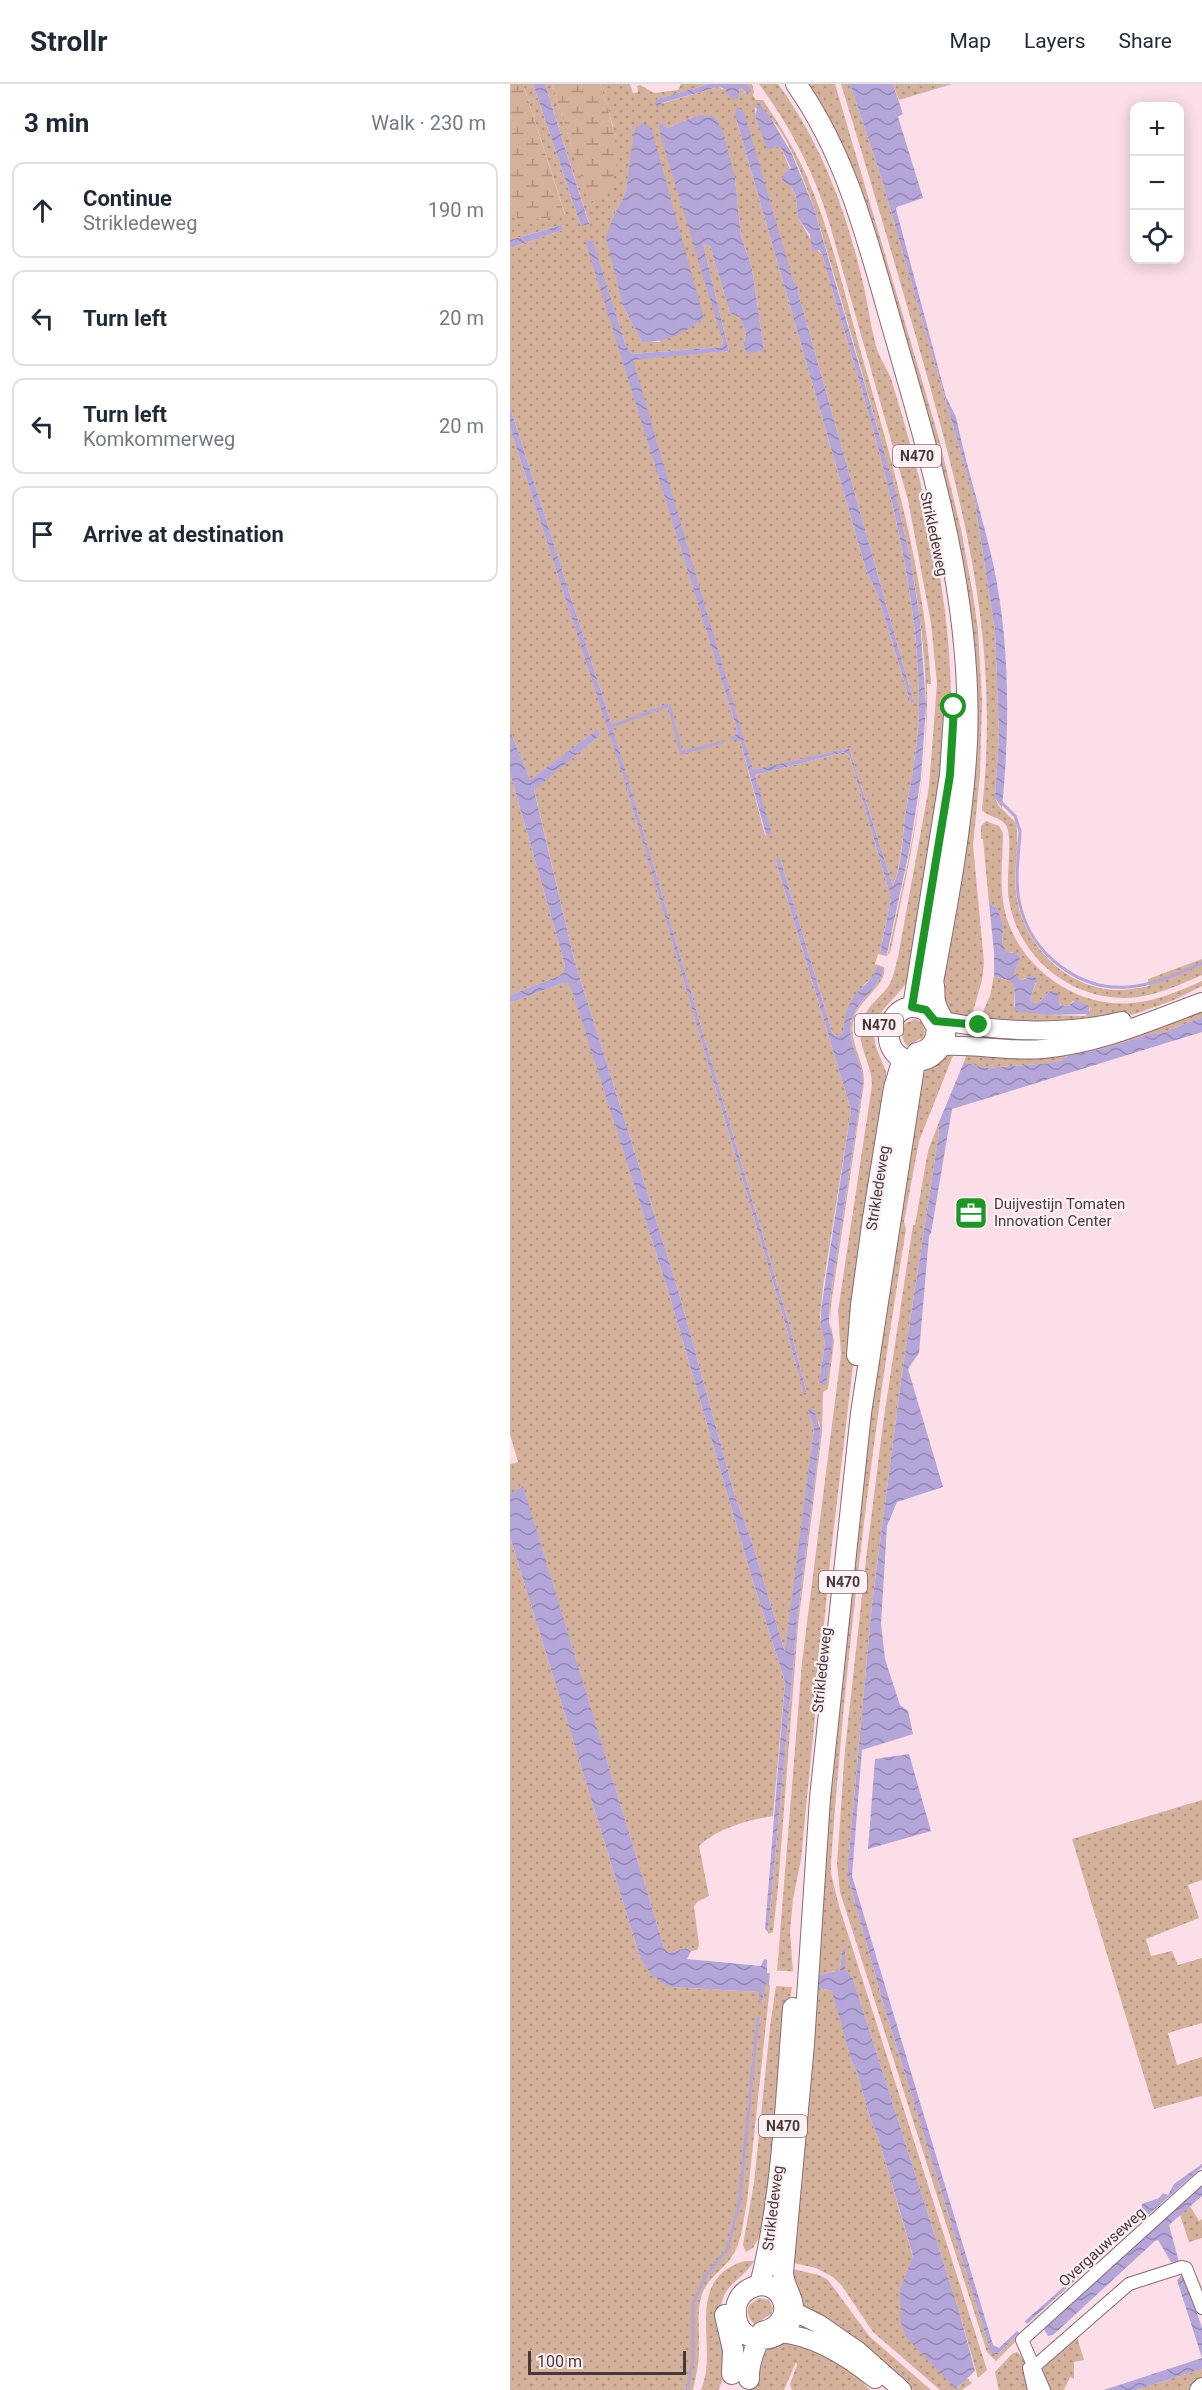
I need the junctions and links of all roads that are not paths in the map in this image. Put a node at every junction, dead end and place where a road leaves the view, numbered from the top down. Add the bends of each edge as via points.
1 (783, 84) edge
2 (796, 84) edge
3 (925, 977) junction
4 (1202, 991) edge
5 (1202, 1002) edge
6 (931, 1013) junction
7 (942, 1046) junction
8 (914, 1059) junction
9 (903, 1091) junction
10 (1202, 2177) edge
11 (778, 2235) junction
12 (773, 2286) junction
13 (1202, 2308) edge
14 (774, 2327) junction
15 (1023, 2340) junction
16 (1035, 2366) junction
17 (738, 2383) edge
18 (888, 2390) edge
19 (902, 2390) edge
20 (1034, 2390) edge
21 (1044, 2390) edge

1 - 3 main road, Strikledeweg / N470 via 827,163 852,232 923,480 950,620 955,678 950,775
2 - 3 main road, Strikledeweg / N470 via 831,142 881,285 921,427 958,592 965,657 967,740 957,850
3 - 6 main road, Strikledeweg / N470
3 - 9 main road, N470 via 882,1015 879,1026 880,1044
4 - 6 main road via 1135,1017 1085,1028 1030,1029
5 - 7 main road via 1135,1028 1071,1045 1018,1049
6 - 7 main road, N470 via 945,1033
6 - 8 main road, N470 via 937,1031 934,1043
6 - 8 main road, N470 via 905,1009 897,1014 888,1032 893,1049
7 - 8 main road via 933,1055
8 - 9 main road, Strikledeweg / N470
9 - 11 main road, Strikledeweg / N470 via 861,1305 821,1673 801,1980 782,2141
10 - 15 street, Overgauwseweg
11 - 12 main road, Strikledeweg / N470 via 767,2260
11 - 17 main road, N470 via 763,2244 757,2264 731,2291 725,2305
12 - 14 main road via 784,2303
12 - 14 main road via 742,2294 736,2306 737,2323
13 - 16 street via 1186,2268 1129,2284
14 - 17 main road, N470
14 - 18 main road via 837,2353
14 - 19 main road via 824,2330 858,2351
15 - 16 street
15 - 20 street
16 - 21 street

